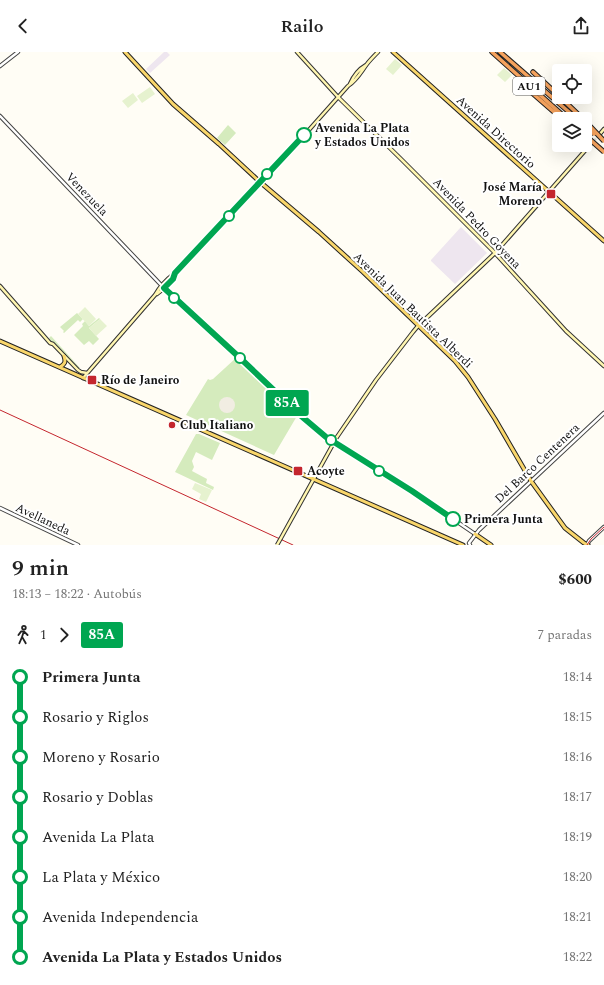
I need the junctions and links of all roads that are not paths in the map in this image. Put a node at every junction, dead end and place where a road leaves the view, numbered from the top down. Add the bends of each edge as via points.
1 (18, 52) edge
2 (125, 52) edge
3 (296, 52) edge
4 (378, 52) edge
5 (394, 52) edge
6 (492, 52) edge
7 (500, 52) edge
8 (366, 65) junction
9 (0, 66) edge
10 (358, 72) junction
11 (533, 72) dead end
12 (354, 81) junction
13 (350, 84) junction
14 (522, 85) dead end
15 (552, 90) edge
16 (338, 97) junction
17 (567, 104) edge
18 (554, 112) edge
19 (559, 112) edge
20 (569, 112) edge
21 (575, 112) edge
22 (0, 116) edge
23 (592, 129) edge
24 (604, 129) edge
25 (592, 132) edge
26 (599, 135) tunnel mouth
27 (604, 142) edge
28 (592, 143) edge
29 (584, 152) edge
30 (604, 153) edge
31 (260, 182) junction
32 (549, 192) junction
33 (604, 241) edge
34 (495, 253) junction
35 (0, 286) edge
36 (162, 287) junction
37 (418, 326) junction
38 (0, 341) edge
39 (64, 356) junction
40 (60, 367) junction
41 (604, 367) edge
42 (88, 373) junction
43 (83, 378) junction
44 (604, 413) edge
45 (334, 442) junction
46 (313, 479) junction
47 (532, 481) junction
48 (0, 508) edge
49 (604, 527) edge
50 (475, 534) junction
51 (78, 545) edge
52 (277, 545) edge
53 (463, 545) edge
54 (470, 545) edge
55 (491, 545) edge
56 (588, 545) edge

1 - 9 street
2 - 31 main road, Avenida Juan Bautista Alberdi via 173,104
3 - 16 main road, Avenida Pedro Goyena
4 - 8 main road
5 - 32 main road, Avenida Directorio
6 - 19 highway, AU1
7 - 20 highway, AU1
8 - 10 main road
8 - 12 main road
10 - 12 main road
10 - 13 main road
11 - 15 highway
12 - 13 main road
13 - 16 main road
14 - 18 highway
16 - 31 main road
16 - 34 main road, Avenida Pedro Goyena
17 - 21 highway
22 - 36 street, Venezuela
23 - 27 highway, bridge
24 - 26 main road
25 - 27 highway, bridge
28 - 30 highway, bridge
29 - 32 main road
31 - 36 main road
31 - 37 main road, Avenida Juan Bautista Alberdi via 363,272
32 - 33 main road, Avenida Directorio
32 - 34 main road
34 - 37 main road
34 - 41 main road, Avenida Pedro Goyena via 566,331
35 - 39 main road
36 - 42 main road
36 - 45 street, Venezuela via 300,415
37 - 45 main road via 376,380
37 - 47 main road, Avenida Juan Bautista Alberdi via 468,377
38 - 40 main road
39 - 40 main road via 65,363
39 - 42 main road via 78,370
40 - 43 main road
42 - 43 main road
43 - 46 main road
44 - 47 street, Del Barco Centenera
45 - 46 main road
45 - 50 street, Venezuela
46 - 52 main road, bridge
46 - 53 main road
47 - 50 street, Del Barco Centenera
47 - 56 main road, Avenida Juan Bautista Alberdi via 565,528
48 - 51 street, Avellaneda
49 - 56 street
50 - 54 street, Del Barco Centenera
50 - 55 main road

